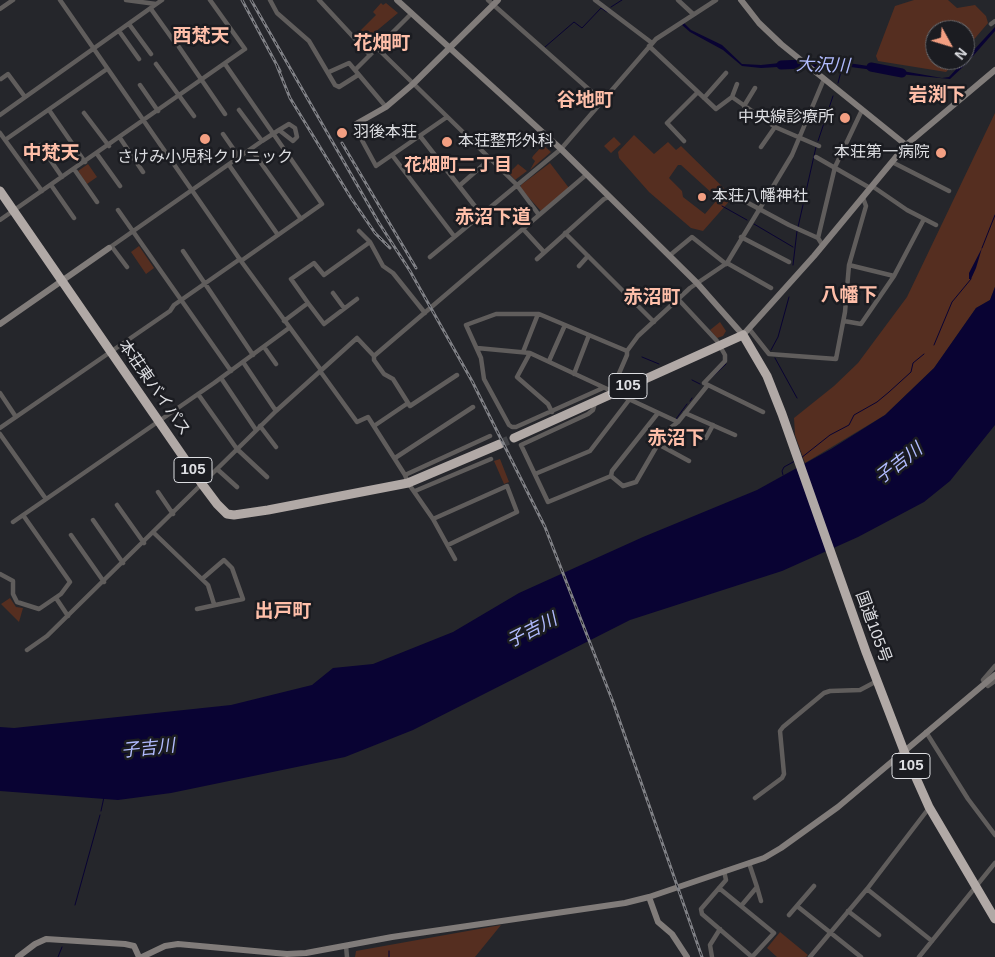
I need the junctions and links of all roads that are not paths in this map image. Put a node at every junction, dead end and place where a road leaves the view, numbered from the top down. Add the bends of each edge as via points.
1 (13, 0) edge
2 (60, 0) edge
3 (126, 0) edge
4 (162, 0) edge
5 (210, 0) edge
6 (270, 0) edge
7 (319, 0) edge
8 (397, 0) edge
9 (595, 0) edge
10 (678, 0) edge
11 (716, 0) edge
12 (741, 0) edge
13 (493, 2) edge
14 (405, 3) edge
15 (156, 4) junction
16 (151, 8) junction
17 (0, 9) edge
18 (412, 13) junction
19 (693, 14) junction
20 (129, 24) junction
21 (119, 31) junction
22 (650, 44) junction
23 (377, 48) junction
24 (450, 48) junction
25 (92, 49) junction
26 (151, 54) dead end
27 (370, 55) junction
28 (139, 58) dead end
29 (156, 64) dead end
30 (225, 64) junction
31 (107, 69) junction
32 (356, 69) junction
33 (995, 70) edge
34 (329, 72) junction
35 (726, 72) dead end
36 (358, 75) junction
37 (1, 79) edge
38 (824, 79) junction
39 (202, 80) junction
40 (413, 84) junction
41 (737, 84) dead end
42 (140, 85) dead end
43 (755, 88) dead end
44 (698, 92) junction
45 (180, 96) junction
46 (25, 97) junction
47 (732, 97) junction
48 (704, 98) junction
49 (602, 101) junction
50 (744, 106) junction
51 (386, 107) junction
52 (48, 110) junction
53 (239, 110) dead end
54 (862, 110) junction
55 (158, 111) junction
56 (84, 113) dead end
57 (225, 114) dead end
58 (0, 115) edge
59 (194, 116) dead end
60 (447, 117) junction
61 (144, 122) junction
62 (356, 124) joint
63 (775, 127) junction
64 (277, 132) junction
65 (0, 133) edge
66 (223, 134) dead end
67 (420, 136) junction
68 (120, 138) junction
69 (800, 138) junction
70 (5, 140) junction
71 (262, 141) junction
72 (684, 141) dead end
73 (40, 145) dead end
74 (906, 145) junction
75 (108, 146) junction
76 (819, 146) dead end
77 (761, 147) dead end
78 (251, 149) junction
79 (561, 149) junction
80 (97, 154) junction
81 (392, 155) junction
82 (816, 157) dead end
83 (239, 158) junction
84 (490, 159) junction
85 (85, 162) junction
86 (892, 162) junction
87 (229, 164) junction
88 (835, 167) junction
89 (74, 169) junction
90 (143, 172) dead end
91 (586, 175) junction
92 (62, 177) junction
93 (51, 184) junction
94 (516, 184) junction
95 (120, 186) dead end
96 (459, 186) junction
97 (871, 187) junction
98 (193, 190) junction
99 (0, 191) edge
100 (42, 191) junction
101 (949, 191) dead end
102 (737, 197) dead end
103 (610, 198) junction
104 (863, 198) junction
105 (97, 202) dead end
106 (758, 208) junction
107 (14, 210) junction
108 (118, 210) dead end
109 (481, 214) junction
110 (539, 215) junction
111 (74, 218) dead end
112 (301, 219) junction
113 (924, 219) junction
114 (0, 220) edge
115 (936, 225) dead end
116 (523, 230) junction
117 (360, 231) dead end
118 (134, 232) junction
119 (565, 234) junction
120 (278, 235) junction
121 (454, 236) junction
122 (741, 237) junction
123 (818, 238) junction
124 (370, 242) junction
125 (823, 246) junction
126 (110, 247) junction
127 (182, 251) dead end
128 (544, 252) junction
129 (588, 256) junction
130 (669, 256) junction
131 (430, 257) dead end
132 (537, 258) dead end
133 (241, 260) junction
134 (788, 262) dead end
135 (727, 264) junction
136 (849, 265) junction
137 (578, 266) dead end
138 (127, 267) dead end
139 (894, 276) junction
140 (62, 281) junction
141 (697, 283) junction
142 (205, 284) junction
143 (771, 288) dead end
144 (333, 293) dead end
145 (357, 299) dead end
146 (678, 299) junction
147 (181, 300) junction
148 (308, 303) junction
149 (344, 308) junction
150 (426, 313) junction
151 (538, 314) junction
152 (284, 320) junction
153 (844, 321) junction
154 (654, 322) junction
155 (0, 324) edge
156 (565, 325) junction
157 (289, 328) junction
158 (746, 333) junction
159 (589, 335) junction
160 (721, 346) junction
161 (264, 347) junction
162 (477, 348) junction
163 (627, 351) junction
164 (110, 352) junction
165 (523, 352) junction
166 (530, 353) junction
167 (253, 355) junction
168 (374, 356) junction
169 (548, 361) junction
170 (243, 362) junction
171 (276, 364) dead end
172 (231, 371) junction
173 (320, 371) junction
174 (574, 374) junction
175 (457, 375) dead end
176 (221, 378) junction
177 (707, 386) junction
178 (603, 388) junction
179 (614, 392) junction
180 (0, 393) edge
181 (198, 394) junction
182 (596, 400) junction
183 (629, 400) junction
184 (408, 403) junction
185 (473, 407) dead end
186 (276, 411) junction
187 (552, 412) junction
188 (763, 412) dead end
189 (658, 413) junction
190 (686, 413) junction
191 (16, 417) junction
192 (160, 421) junction
193 (678, 422) junction
194 (713, 425) junction
195 (374, 426) junction
196 (0, 428) edge
197 (258, 428) junction
198 (0, 434) edge
199 (735, 435) dead end
200 (490, 436) dead end
201 (514, 438) tunnel mouth
202 (706, 438) dead end
203 (500, 444) tunnel mouth
204 (656, 444) junction
205 (276, 447) dead end
206 (237, 449) junction
207 (395, 458) junction
208 (491, 459) dead end
209 (689, 461) dead end
210 (217, 469) junction
211 (535, 474) junction
212 (611, 476) junction
213 (267, 477) dead end
214 (406, 479) junction
215 (202, 484) junction
216 (237, 487) dead end
217 (415, 491) junction
218 (158, 492) dead end
219 (46, 499) junction
220 (117, 505) dead end
221 (173, 514) junction
222 (23, 515) junction
223 (433, 518) junction
224 (92, 520) dead end
225 (13, 522) dead end
226 (154, 533) junction
227 (71, 535) dead end
228 (144, 543) junction
229 (448, 545) junction
230 (455, 559) dead end
231 (123, 563) junction
232 (0, 574) edge
233 (202, 580) junction
234 (104, 582) junction
235 (56, 598) junction
236 (214, 604) junction
237 (197, 609) dead end
238 (68, 616) junction
239 (27, 650) dead end
240 (995, 666) edge
241 (995, 674) edge
242 (877, 681) junction
243 (995, 681) edge
244 (985, 684) junction
245 (926, 732) junction
246 (904, 751) junction
247 (755, 798) dead end
248 (929, 808) junction
249 (995, 835) edge
250 (749, 863) junction
251 (995, 863) edge
252 (724, 871) junction
253 (814, 886) dead end
254 (975, 886) junction
255 (757, 887) junction
256 (719, 888) junction
257 (867, 889) junction
258 (649, 897) junction
259 (761, 901) dead end
260 (741, 906) junction
261 (797, 906) junction
262 (848, 911) junction
263 (789, 915) dead end
264 (995, 920) edge
265 (720, 929) junction
266 (830, 933) junction
267 (879, 936) dead end
268 (932, 941) junction
269 (346, 946) junction
270 (812, 956) edge
271 (18, 957) edge
272 (140, 957) edge
273 (347, 957) edge
274 (687, 957) edge
275 (712, 957) edge
276 (752, 957) edge
277 (861, 957) edge
278 (919, 957) edge

1 - 17 street
2 - 25 street
3 - 15 street
4 - 15 street
5 - 30 street via 245,49
6 - 34 street via 277,13 310,42
7 - 27 street
8 - 14 street
9 - 22 street
10 - 19 street
11 - 19 street
12 - 38 street via 764,28
13 - 24 street
13 - 49 street
14 - 18 street
15 - 16 street
16 - 20 street
16 - 39 street
18 - 23 street
18 - 24 street
19 - 22 street
20 - 21 street
20 - 26 street
21 - 25 street
21 - 28 street
22 - 44 street
22 - 49 street
23 - 27 street
23 - 40 street
24 - 40 street
24 - 79 street
25 - 31 street
25 - 46 street
27 - 32 street
29 - 45 street
30 - 39 street
30 - 64 street
31 - 52 street
31 - 61 street
32 - 34 street via 346,62
32 - 36 street
33 - 74 street
34 - 36 street via 339,87
35 - 48 street
36 - 51 street
37 - 46 street via 8,74
38 - 54 street
38 - 69 street
39 - 45 street
39 - 57 street
40 - 51 street
40 - 60 street
41 - 47 street
42 - 55 street
43 - 50 street
44 - 48 street
44 - 72 street via 667,123
45 - 55 street
45 - 59 street
46 - 58 street
47 - 48 street via 716,109
47 - 50 street
49 - 79 street
50 - 63 street
51 - 62 street
52 - 70 street
52 - 85 street
53 - 71 street
54 - 74 street
54 - 88 street
55 - 61 street
56 - 75 street
60 - 67 street
60 - 84 street
61 - 68 street
61 - 98 street
62 - 81 street via 376,166
63 - 69 street
63 - 77 street
64 - 71 street
64 - 112 street via 322,204
65 - 70 street
66 - 83 street
67 - 81 street
67 - 96 street
68 - 75 street
68 - 90 street
69 - 76 street
69 - 106 street
70 - 100 street
71 - 78 street
73 - 92 street
74 - 86 street
75 - 80 street
78 - 83 street
78 - 112 street
79 - 91 street
79 - 94 street
80 - 85 street
80 - 95 street
81 - 121 street
82 - 88 street
83 - 87 street
84 - 94 street
84 - 96 street
85 - 89 street
86 - 97 street
86 - 101 street
87 - 98 street
87 - 120 street
88 - 97 street
88 - 123 street
89 - 92 street
89 - 105 street
91 - 103 street
91 - 110 street
92 - 93 street
93 - 100 street
93 - 111 street
94 - 109 street
94 - 110 street
96 - 109 street
97 - 104 street
97 - 113 street
98 - 118 street
98 - 133 street
99 - 107 highway, 本荘東バイパス / 105
100 - 107 street
102 - 106 street
103 - 119 street via 604,199
103 - 130 street
104 - 125 street
104 - 136 street via 866,206
106 - 122 street
106 - 123 street
107 - 114 street
107 - 140 highway, 本荘東バイパス / 105
108 - 118 street
109 - 121 street
110 - 116 street
112 - 120 street
113 - 115 street
113 - 139 street
116 - 128 street
116 - 150 street
117 - 124 street
118 - 126 street
118 - 147 street
119 - 128 street
119 - 129 street
120 - 133 street
121 - 131 street
122 - 134 street
122 - 135 street
123 - 125 street
124 - 148 street via 324,275 314,263 291,279
124 - 150 street via 383,266 394,273
125 - 158 street
126 - 138 street
126 - 140 street
127 - 142 street
128 - 132 street
129 - 137 street
129 - 154 street
130 - 135 street via 692,237
130 - 141 street
133 - 142 street
133 - 152 street
135 - 141 street
135 - 143 street
136 - 139 street
136 - 153 street
139 - 153 street via 861,324
140 - 155 street
140 - 164 highway, 本荘東バイパス / 105
141 - 146 street
141 - 158 street
142 - 147 street
142 - 167 street
144 - 149 street
145 - 149 street
146 - 154 street
146 - 160 street
147 - 164 street
147 - 172 street
148 - 149 street via 324,324
148 - 152 street
150 - 168 street
151 - 156 street
151 - 162 street via 496,314 466,325
151 - 165 street
152 - 157 street
153 - 158 street via 836,359 769,354
154 - 163 street
156 - 159 street
156 - 169 street
157 - 161 street
157 - 173 street
158 - 160 highway, 105
158 - 242 highway, 国道105号 / 105 via 782,414
159 - 163 street
159 - 174 street
160 - 177 street via 725,361 704,383
160 - 179 highway, 105
161 - 167 street
161 - 171 street
162 - 165 street
162 - 187 street via 484,379 509,425 516,427
163 - 179 street
164 - 191 street
164 - 192 highway, 本荘東バイパス / 105
165 - 166 street
166 - 169 street
166 - 187 street via 517,378 548,404
167 - 170 street
168 - 173 street via 357,338
168 - 184 street
169 - 174 street
170 - 172 street
170 - 186 street
172 - 176 street
173 - 186 street
173 - 195 street via 357,422 368,417
174 - 178 street
175 - 184 street via 410,406
176 - 181 street
176 - 197 street
177 - 188 street
177 - 190 street
178 - 179 street
178 - 187 street
179 - 182 highway, 105
179 - 183 street
180 - 191 street
181 - 192 street
181 - 206 street
182 - 201 highway, 105
182 - 211 street via 594,410 588,414 521,445
183 - 189 street
183 - 211 street via 590,451
184 - 195 street
185 - 207 street
186 - 197 street
189 - 193 street
189 - 212 street
190 - 193 street
190 - 194 street
191 - 196 street
192 - 215 highway, 本荘東バイパス / 105
192 - 219 street
193 - 204 street
194 - 199 street
194 - 202 street
195 - 207 street
197 - 205 street
197 - 206 street
198 - 219 street
200 - 214 street
203 - 214 highway, 本荘東バイパス / 105
204 - 209 street
204 - 212 street via 636,482 623,486
206 - 210 street
206 - 213 street
207 - 214 street
208 - 217 street
210 - 215 street
210 - 216 street
211 - 212 street via 548,502
214 - 215 highway, 本荘東バイパス / 105 via 358,494 234,515 223,510
214 - 217 street
215 - 221 street
217 - 223 street
218 - 221 street
219 - 222 street
220 - 228 street
221 - 226 street
222 - 225 street
222 - 235 street via 70,582
223 - 229 street
223 - 229 street via 507,486 517,512
224 - 231 street
226 - 228 street
226 - 233 street
227 - 234 street
228 - 231 street
229 - 230 street
231 - 234 street
232 - 235 street via 13,581 14,598 21,605 38,609
233 - 236 street via 208,585
233 - 236 street via 224,560 232,568 243,599
234 - 238 street
235 - 238 street
236 - 237 street
238 - 239 street
240 - 244 street via 983,680
241 - 244 street
242 - 246 highway, 国道105号 / 105
242 - 247 street via 860,690 830,691 782,727 784,774
243 - 244 street via 988,686
244 - 245 street
245 - 246 street
245 - 249 street
246 - 248 highway, 国道105号 / 105
246 - 250 street via 806,832
248 - 254 highway, 国道105号 / 105
248 - 257 street
250 - 252 street
250 - 255 street
251 - 254 street
252 - 256 street via 726,880
252 - 258 street
253 - 261 street
254 - 264 highway, 国道105号 / 105
254 - 268 street
255 - 259 street
255 - 260 street
256 - 260 street
256 - 265 street via 702,909 702,914
257 - 262 street
257 - 268 street
258 - 269 street
258 - 274 street via 658,922 672,934
260 - 276 street via 774,932
261 - 263 street
261 - 266 street
262 - 266 street
262 - 267 street
265 - 275 street via 710,945
265 - 276 street
266 - 270 street
266 - 277 street
268 - 278 street
269 - 272 street via 288,954 170,944
269 - 273 street
271 - 272 street via 46,939 126,944 134,946

